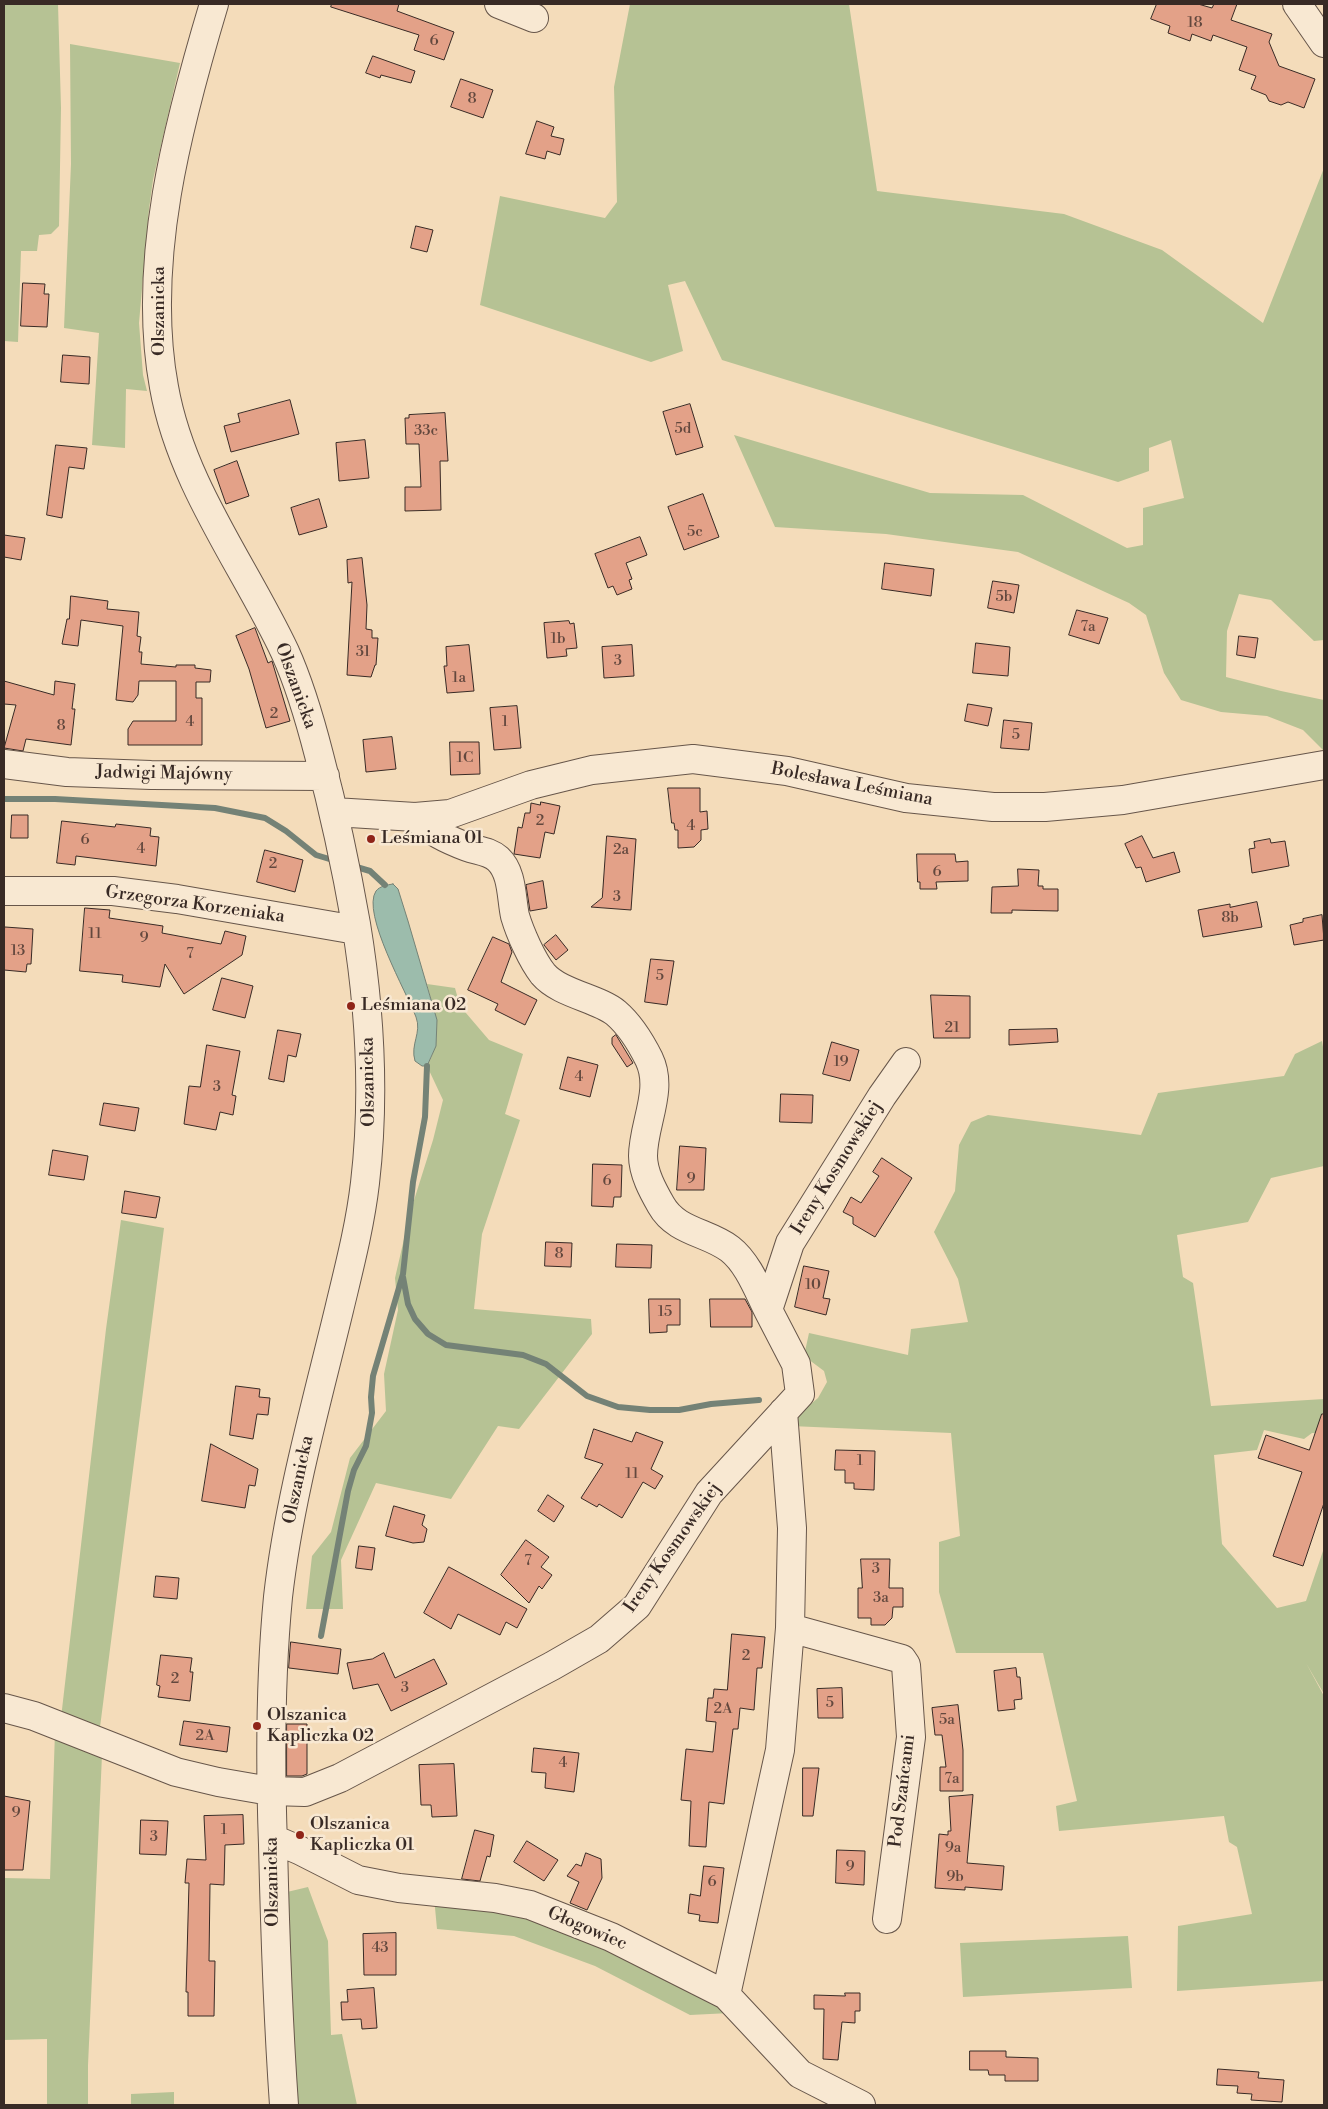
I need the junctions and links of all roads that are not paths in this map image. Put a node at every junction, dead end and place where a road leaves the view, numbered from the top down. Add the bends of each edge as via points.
1 (214, 4) edge
2 (499, 4) edge
3 (1297, 4) edge
4 (534, 18) dead end
5 (1324, 43) edge
6 (4, 764) edge
7 (1324, 765) edge
8 (325, 776) junction
9 (334, 812) junction
10 (415, 817) junction
11 (4, 891) edge
12 (356, 930) junction
13 (906, 1062) dead end
14 (768, 1310) junction
15 (783, 1412) junction
16 (790, 1628) junction
17 (4, 1708) edge
18 (270, 1791) junction
19 (272, 1839) junction
20 (887, 1919) dead end
21 (726, 1995) junction
22 (284, 2105) edge
23 (861, 2105) edge

1 - 8 street, Olszanicka via 191,83 167,198 160,249 158,349 165,394 188,464 286,653
2 - 4 street
3 - 5 street
6 - 8 street, Jadwigi Majówny via 75,772 151,775
7 - 10 street, Bolesława Leśmiana via 1123,800 1045,807 993,807 906,798 787,771 693,759 592,770 531,785 450,814
8 - 9 street, Olszanicka
9 - 10 street, Bolesława Leśmiana
9 - 12 street, Olszanicka
10 - 14 street via 431,832 500,860 509,878 515,916 522,935 543,974 615,1012 631,1029 650,1061 654,1085 643,1157 650,1184 662,1208 672,1219 723,1245 737,1256
11 - 12 street, Grzegorza Korzeniaka via 114,891
12 - 18 street, Olszanicka via 366,996 371,1088 367,1162 356,1236 302,1460 286,1542 272,1676
13 - 14 street, Ireny Kosmowskiej via 790,1243
14 - 15 street, Ireny Kosmowskiej via 796,1364 800,1394
15 - 16 street via 792,1528
15 - 18 street, Ireny Kosmowskiej via 709,1493 636,1606 599,1639 340,1778 305,1792
16 - 20 street, Pod Szańcami via 902,1658 906,1664 911,1737
16 - 21 street via 780,1750
17 - 18 street, Ireny Kosmowskiej via 34,1716 176,1772
18 - 19 street, Olszanicka
19 - 21 street, Głogowiec via 358,1880 530,1905 611,1937
19 - 22 street, Olszanicka via 275,1970
21 - 23 street, Głogowiec via 800,2074

